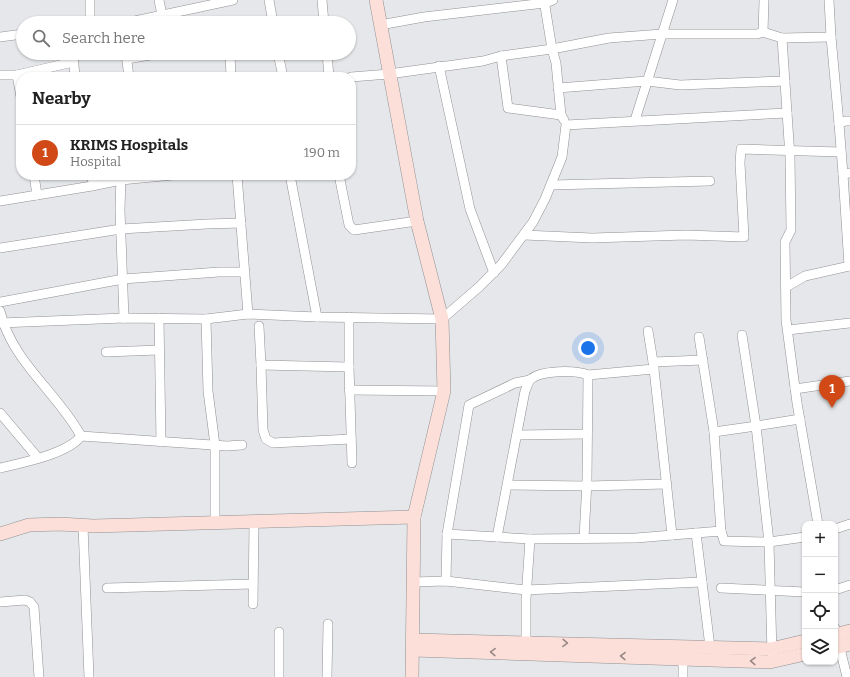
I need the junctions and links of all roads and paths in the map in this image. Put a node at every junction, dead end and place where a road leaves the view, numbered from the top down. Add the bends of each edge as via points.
1 (90, 0) edge
2 (159, 0) edge
3 (233, 0) edge
4 (269, 0) edge
5 (322, 0) edge
6 (376, 0) edge
7 (673, 0) edge
8 (764, 0) edge
9 (829, 0) edge
10 (547, 1) edge
11 (162, 15) junction
12 (90, 16) edge
13 (157, 16) edge
14 (272, 16) edge
15 (323, 16) edge
16 (380, 25) junction
17 (763, 32) junction
18 (662, 34) junction
19 (16, 35) edge
20 (0, 37) edge
21 (831, 37) junction
22 (782, 38) junction
23 (552, 49) junction
24 (501, 56) junction
25 (66, 60) edge
26 (73, 60) edge
27 (127, 60) edge
28 (230, 60) edge
29 (279, 60) edge
30 (328, 60) edge
31 (439, 66) junction
32 (27, 72) edge
33 (74, 72) edge
34 (128, 72) edge
35 (231, 72) edge
36 (282, 72) edge
37 (329, 72) edge
38 (389, 74) junction
39 (0, 75) edge
40 (16, 75) edge
41 (356, 77) edge
42 (647, 81) junction
43 (785, 81) junction
44 (558, 88) junction
45 (787, 113) junction
46 (561, 115) junction
47 (634, 120) junction
48 (850, 120) edge
49 (839, 124) junction
50 (566, 125) junction
51 (790, 152) junction
52 (841, 152) junction
53 (847, 174) edge
54 (35, 180) edge
55 (92, 180) edge
56 (112, 180) edge
57 (121, 180) edge
58 (237, 180) edge
59 (291, 180) edge
60 (340, 180) edge
61 (710, 181) dead end
62 (551, 185) junction
63 (94, 186) junction
64 (37, 195) junction
65 (0, 201) edge
66 (417, 221) junction
67 (241, 223) junction
68 (121, 229) junction
69 (524, 235) junction
70 (0, 248) edge
71 (850, 266) edge
72 (245, 272) junction
73 (494, 272) junction
74 (124, 279) junction
75 (786, 288) junction
76 (0, 302) edge
77 (0, 311) edge
78 (248, 314) junction
79 (317, 317) junction
80 (349, 317) junction
81 (124, 318) junction
82 (159, 318) junction
83 (206, 319) junction
84 (442, 319) junction
85 (1, 323) edge
86 (850, 323) edge
87 (259, 326) dead end
88 (788, 330) junction
89 (648, 331) dead end
90 (742, 335) dead end
91 (699, 337) dead end
92 (159, 350) junction
93 (106, 352) dead end
94 (703, 360) junction
95 (260, 365) junction
96 (653, 366) junction
97 (349, 367) junction
98 (588, 375) junction
99 (530, 380) junction
100 (850, 381) edge
101 (796, 389) junction
102 (349, 390) junction
103 (444, 391) junction
104 (0, 413) edge
105 (800, 419) junction
106 (756, 426) junction
107 (714, 432) junction
108 (587, 434) junction
109 (517, 435) junction
110 (82, 436) junction
111 (351, 439) junction
112 (161, 442) junction
113 (215, 445) junction
114 (242, 445) dead end
115 (38, 458) junction
116 (352, 463) dead end
117 (0, 468) edge
118 (667, 484) junction
119 (508, 485) junction
120 (587, 486) junction
121 (414, 517) junction
122 (817, 521) edge
123 (254, 522) junction
124 (215, 523) junction
125 (850, 524) edge
126 (83, 526) junction
127 (838, 528) edge
128 (721, 531) junction
129 (696, 533) junction
130 (0, 534) edge
131 (447, 534) junction
132 (672, 535) junction
133 (802, 536) edge
134 (497, 537) junction
135 (584, 538) junction
136 (530, 539) junction
137 (769, 542) junction
138 (446, 581) junction
139 (413, 582) junction
140 (702, 582) junction
141 (253, 584) junction
142 (850, 585) edge
143 (107, 588) dead end
144 (721, 588) dead end
145 (838, 589) edge
146 (526, 590) junction
147 (770, 591) junction
148 (802, 592) edge
149 (0, 602) edge
150 (253, 604) dead end
151 (328, 624) dead end
152 (850, 631) edge
153 (279, 632) dead end
154 (838, 640) edge
155 (802, 642) edge
156 (413, 645) junction
157 (710, 647) junction
158 (526, 648) junction
159 (683, 652) junction
160 (802, 654) edge
161 (772, 655) junction
162 (39, 677) edge
163 (89, 677) edge
164 (279, 677) edge
165 (327, 677) edge
166 (412, 677) edge
167 (683, 677) edge
168 (847, 677) edge

1 - 12 street
2 - 11 street
3 - 11 street
4 - 14 street
5 - 15 street
6 - 16 street
7 - 18 street
8 - 17 street
9 - 21 street
10 - 16 street
10 - 23 street
11 - 13 street
16 - 38 street
17 - 18 street
17 - 22 street
18 - 23 street via 609,38
18 - 42 street
19 - 20 street
21 - 22 street
21 - 49 street
22 - 43 street
23 - 24 street
23 - 44 street
24 - 31 street
24 - 46 street via 508,108
25 - 32 street
26 - 33 street
27 - 34 street
28 - 35 street
29 - 36 street
30 - 37 street
31 - 38 street
31 - 73 street via 470,209
38 - 41 street
38 - 66 street
39 - 40 street
42 - 43 street via 680,85
42 - 44 street
42 - 47 street
43 - 45 street
44 - 46 street
45 - 47 street
45 - 51 street
46 - 50 street
47 - 50 street
48 - 49 street
49 - 52 street
50 - 62 street via 562,158
51 - 52 street
51 - 69 street via 741,149 744,237 686,235 592,238
51 - 75 street via 791,230 786,242
52 - 53 street
53 - 71 street
54 - 64 street
55 - 63 street
56 - 63 street
57 - 68 street
58 - 67 street
59 - 79 street
60 - 66 street via 349,225 354,230
61 - 62 street
62 - 69 street
63 - 64 street
64 - 65 street
66 - 84 street
67 - 68 street
67 - 72 street
68 - 70 street
68 - 74 street
69 - 73 street
71 - 75 street via 806,276
72 - 74 street
72 - 78 street
73 - 84 street
74 - 76 street
74 - 81 street
75 - 88 street
77 - 85 street
78 - 79 street
78 - 83 street
79 - 80 street
80 - 84 street
80 - 97 street
81 - 82 street
81 - 85 street
82 - 83 street
82 - 92 street
83 - 113 street via 208,391
84 - 103 street
85 - 110 street via 30,370
86 - 88 street
87 - 95 street
88 - 101 street
89 - 96 street
90 - 106 street
91 - 94 street
92 - 93 street
92 - 112 street
94 - 96 street
94 - 107 street
95 - 97 street
95 - 111 street via 263,430 266,439 273,443
96 - 98 street
96 - 118 street
97 - 102 street
98 - 99 street via 580,372 562,372 539,375
98 - 108 street
99 - 109 street via 525,391
99 - 131 street via 514,383 469,405
100 - 101 street
101 - 105 street
102 - 103 street
102 - 111 street
103 - 121 street
104 - 115 street
105 - 106 street
105 - 122 street
106 - 107 street
106 - 137 street
107 - 128 street
108 - 109 street
108 - 120 street
109 - 119 street
110 - 112 street
110 - 115 street via 77,442 62,450
111 - 116 street
112 - 113 street
113 - 114 street
113 - 124 street
115 - 117 street
118 - 120 street
118 - 132 street
119 - 120 street
119 - 134 street
120 - 135 street
121 - 123 street
121 - 139 street
123 - 124 street
123 - 141 street
124 - 126 street
125 - 127 street
126 - 130 street via 29,525
126 - 163 street
128 - 129 street
128 - 137 street via 724,541
129 - 132 street
129 - 140 street
131 - 134 street
131 - 138 street
132 - 135 street
133 - 137 street
134 - 136 street
135 - 136 street
136 - 146 street
137 - 147 street
138 - 139 street
138 - 146 street
139 - 156 street
140 - 146 street
140 - 157 street
141 - 143 street
141 - 150 street
142 - 145 street
144 - 147 street
146 - 158 street
147 - 148 street
147 - 161 street
149 - 162 street via 25,600 34,607
151 - 165 street
152 - 154 street
153 - 164 street
154 - 168 street
155 - 161 street
156 - 158 street
156 - 166 street
157 - 159 street
157 - 161 street
158 - 159 street
161 -> 159 street
159 - 167 street
160 - 161 street

